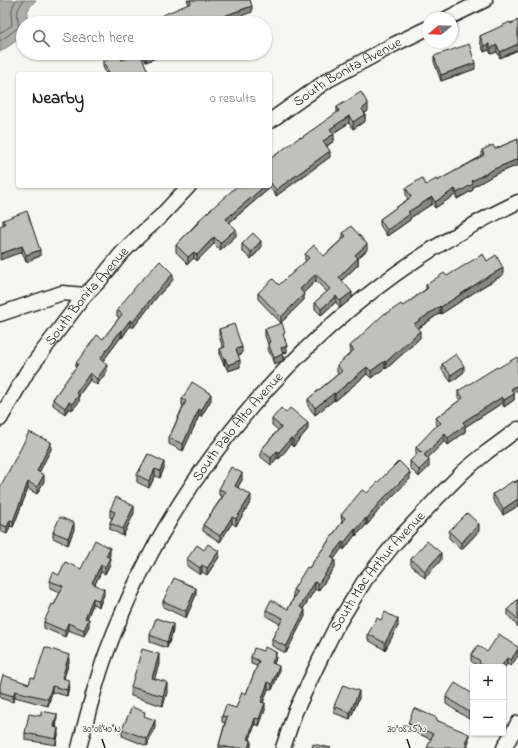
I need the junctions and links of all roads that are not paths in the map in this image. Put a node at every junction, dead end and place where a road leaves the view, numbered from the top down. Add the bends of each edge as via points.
1 (485, 0) edge
2 (458, 13) edge
3 (422, 31) edge
4 (272, 120) edge
5 (187, 188) edge
6 (518, 202) edge
7 (85, 295) junction
8 (0, 314) edge
9 (0, 419) edge
10 (518, 429) edge
11 (518, 723) edge
12 (79, 748) edge
13 (283, 748) edge
14 (504, 748) edge

1 - 2 street
3 - 4 street, South Bonita Avenue via 328,80
5 - 7 street, South Bonita Avenue via 121,254
6 - 12 street, South Palo Alto Avenue via 449,239 373,291 303,352 235,427 184,496 145,564 106,653
7 - 8 street via 62,293
7 - 9 street, South Bonita Avenue via 28,372
10 - 13 street, South Mac Arthur Avenue via 464,471 395,543 365,580 320,657 295,712
11 - 14 street

